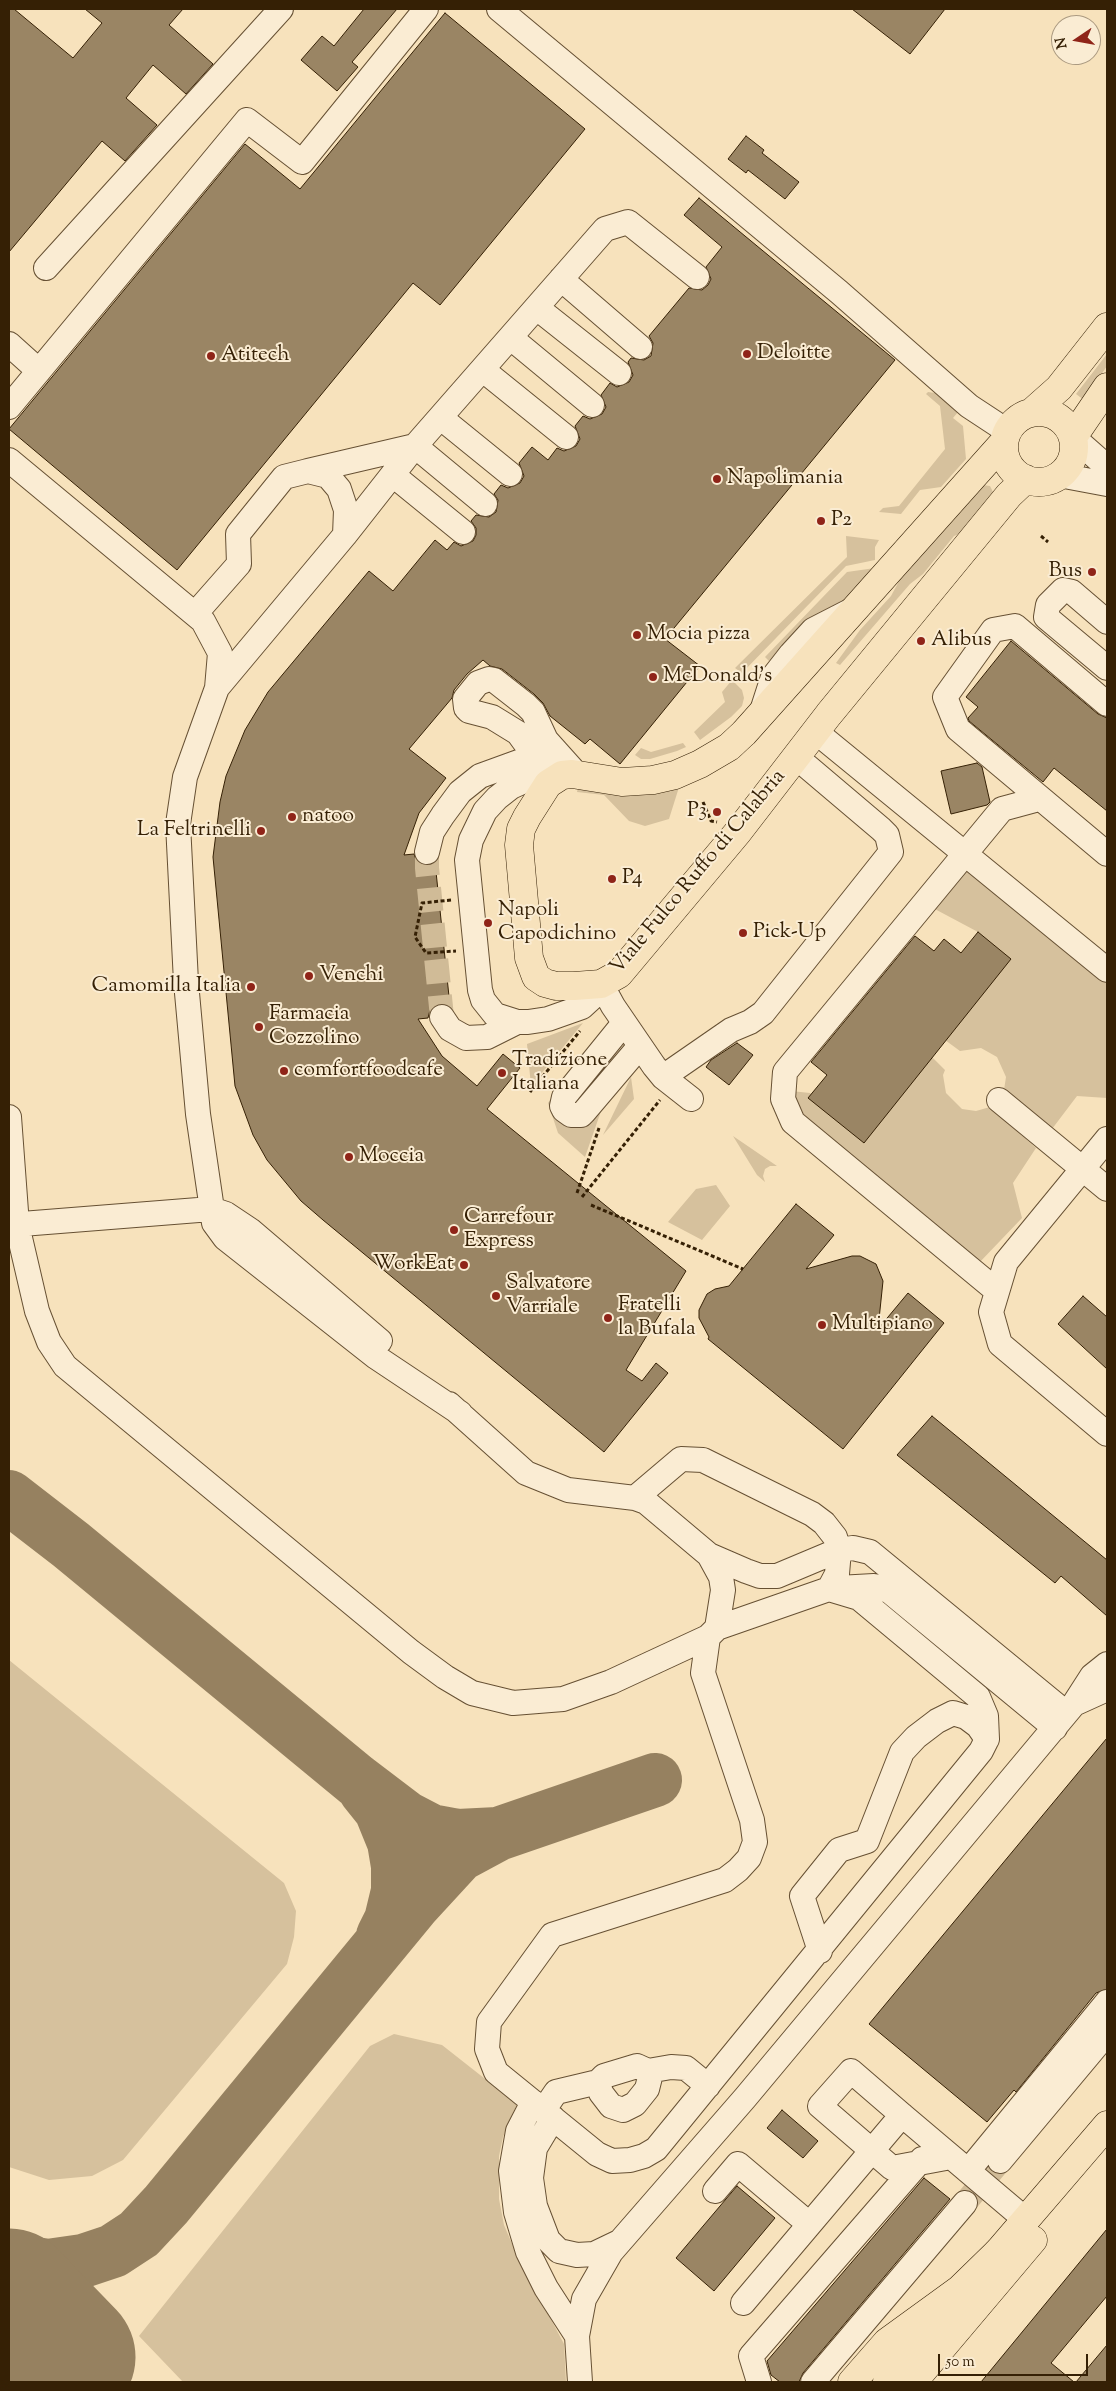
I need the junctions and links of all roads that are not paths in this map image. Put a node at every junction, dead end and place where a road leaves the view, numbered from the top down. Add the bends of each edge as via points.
1 (281, 9) edge
2 (426, 9) edge
3 (499, 9) edge
4 (46, 268) dead end
5 (697, 277) dead end
6 (561, 279) junction
7 (537, 308) junction
8 (1107, 328) edge
9 (511, 338) junction
10 (9, 344) edge
11 (640, 347) dead end
12 (483, 370) junction
13 (39, 371) junction
14 (619, 373) dead end
15 (1107, 387) edge
16 (592, 405) dead end
17 (9, 407) edge
18 (1032, 412) junction
19 (441, 418) junction
20 (566, 437) dead end
21 (1005, 437) junction
22 (1073, 437) junction
23 (415, 446) junction
24 (9, 460) edge
25 (1107, 467) edge
26 (308, 470) junction
27 (393, 474) junction
28 (510, 474) dead end
29 (1059, 475) junction
30 (1026, 479) junction
31 (1107, 484) edge
32 (485, 504) dead end
33 (462, 532) dead end
34 (345, 535) junction
35 (195, 614) junction
36 (1107, 622) edge
37 (1107, 668) edge
38 (217, 688) junction
39 (1107, 704) edge
40 (816, 732) junction
41 (796, 757) junction
42 (996, 763) junction
43 (542, 771) junction
44 (577, 772) junction
45 (1039, 799) junction
46 (454, 800) junction
47 (1002, 809) junction
48 (469, 847) junction
49 (427, 852) tunnel mouth
50 (965, 854) junction
51 (1107, 854) edge
52 (1107, 970) edge
53 (601, 984) junction
54 (442, 1017) tunnel mouth
55 (518, 1022) junction
56 (624, 1023) junction
57 (640, 1046) junction
58 (663, 1087) junction
59 (691, 1099) dead end
60 (999, 1100) dead end
61 (9, 1117) edge
62 (1107, 1139) edge
63 (1083, 1169) junction
64 (1107, 1189) edge
65 (211, 1209) junction
66 (13, 1225) edge
67 (997, 1291) junction
68 (1107, 1434) edge
69 (635, 1498) junction
70 (839, 1550) junction
71 (709, 1555) junction
72 (829, 1589) junction
73 (713, 1632) junction
74 (1107, 1664) edge
75 (1107, 1689) edge
76 (1065, 1715) junction
77 (987, 1739) junction
78 (867, 1841) junction
79 (891, 1861) junction
80 (820, 1951) junction
81 (1107, 2002) edge
82 (1107, 2033) edge
83 (648, 2071) junction
84 (598, 2082) junction
85 (708, 2086) junction
86 (543, 2110) junction
87 (902, 2115) junction
88 (1107, 2125) edge
89 (872, 2151) junction
90 (1107, 2154) edge
91 (952, 2157) junction
92 (1000, 2161) tunnel mouth
93 (919, 2162) junction
94 (715, 2191) dead end
95 (965, 2203) tunnel mouth
96 (1026, 2220) junction
97 (809, 2224) junction
98 (622, 2239) junction
99 (998, 2252) junction
100 (594, 2278) junction
101 (546, 2288) junction
102 (743, 2303) dead end
103 (578, 2336) junction
104 (580, 2382) edge
105 (759, 2382) edge
106 (813, 2382) edge
107 (852, 2382) edge
108 (887, 2382) edge
109 (913, 2382) edge

1 - 4 street
2 - 13 street via 302,162 247,120
3 - 21 street via 839,292
5 - 6 street via 628,222 605,228
6 - 7 street
6 - 11 street
7 - 9 street
7 - 14 street
8 - 18 main road via 1059,388
9 - 12 street
9 - 16 street
10 - 13 street
12 - 19 street
12 - 20 street
13 - 17 street
15 - 22 main road
18 - 21 main road via 1014,422
18 - 22 main road via 1042,411 1057,417
19 - 23 street
19 - 28 street
21 - 30 main road via 1008,464 1016,474
21 - 44 main road via 729,747 675,774 636,782
22 - 25 street
22 - 29 main road via 1072,458
23 - 26 street
23 - 27 street
23 - 32 street
24 - 35 street
26 - 34 street via 328,476 338,489 346,510
26 - 35 street via 284,476 238,534 239,564
27 - 33 street
27 - 34 street
29 - 30 main road via 1037,482
29 - 31 street
30 - 40 main road, Viale Fulco Ruffo di Calabria via 1009,495
34 - 38 street
35 - 38 street via 203,621 220,653
36 - 37 street via 1072,592 1062,590 1048,605 1046,617
38 - 65 street via 185,777 178,824 187,992
39 - 42 street via 1015,626 992,630 945,697 958,729
40 - 41 main road, Viale Fulco Ruffo di Calabria
40 - 50 street
41 - 53 main road, Viale Fulco Ruffo di Calabria via 624,968
41 - 58 street via 881,828 887,835 890,852 763,1013 731,1030
42 - 45 street
42 - 47 street
43 - 44 main road via 562,775
43 - 44 street via 510,726 466,708 465,699 478,683 494,680 526,706 546,740
43 - 46 street via 488,771 468,784
43 - 48 street via 497,798 485,811
43 - 53 main road, Viale Fulco Ruffo di Calabria via 521,829 519,845 532,970 544,983 556,986
45 - 47 street
45 - 51 street
46 - 48 street
46 - 49 street via 432,832
47 - 50 street
48 - 55 street via 467,860 480,990 495,1016
50 - 52 street
50 - 67 street via 785,1072 783,1099 793,1122
53 - 55 street via 582,1007 539,1021
53 - 56 street
54 - 55 street via 450,1028 466,1038 487,1037
56 - 57 street
56 - 57 street via 564,1097 564,1110 571,1115 581,1115
57 - 58 street
58 - 59 street
60 - 63 street
61 - 66 street
62 - 63 street
63 - 64 street
63 - 67 street via 1006,1262
65 - 66 street
65 - 69 street via 226,1214 250,1230 385,1345 526,1473 568,1490
66 - 73 street via 37,1311 65,1366 412,1652 472,1693 513,1703 563,1699 611,1682
67 - 68 street via 991,1312 1000,1344
69 - 70 street via 681,1459 703,1460 812,1514 835,1537
69 - 71 street via 658,1511
70 - 71 street via 776,1576 760,1576
70 - 72 street via 838,1574
70 - 76 street via 853,1548 870,1552 881,1560
71 - 73 street via 721,1577 723,1590
72 - 73 street
72 - 76 street via 874,1586 889,1591
72 - 77 street via 859,1598 978,1697 986,1716
73 - 86 street via 703,1673 752,1820 755,1842 749,1858 725,1880 552,1936 543,1945 488,2022 486,2037 489,2059 496,2072
74 - 76 street via 1092,1676
75 - 76 street
76 - 98 street
77 - 78 street via 978,1726 953,1713 916,1737 902,1752
77 - 79 street via 981,1751
78 - 79 street
78 - 80 street via 839,1850 802,1896
79 - 80 street
80 - 85 street
81 - 91 street
82 - 92 street
83 - 84 street via 637,2066 604,2076
83 - 84 street via 647,2089 635,2104 623,2110 611,2106
83 - 85 street via 686,2068
84 - 86 street via 556,2092
85 - 86 street via 656,2149 630,2160 612,2161 597,2154
86 - 98 street via 531,2178 535,2206 548,2240 558,2251 577,2255 594,2254
86 - 101 street via 518,2132 511,2171 516,2212 528,2252
87 - 89 street
87 - 89 street via 851,2071 820,2106
87 - 91 street
88 - 96 main road
89 - 93 street via 892,2168
89 - 97 street
90 - 109 main road
91 - 93 street
91 - 96 street
93 - 105 street via 751,2356
94 - 97 street via 738,2164
95 - 106 street
96 - 99 main road
97 - 102 street
98 - 100 street
99 - 107 main road via 960,2289 886,2342
99 - 108 main road
100 - 101 street via 579,2291 568,2294
100 - 103 street via 584,2299
101 - 103 street
103 - 104 street

